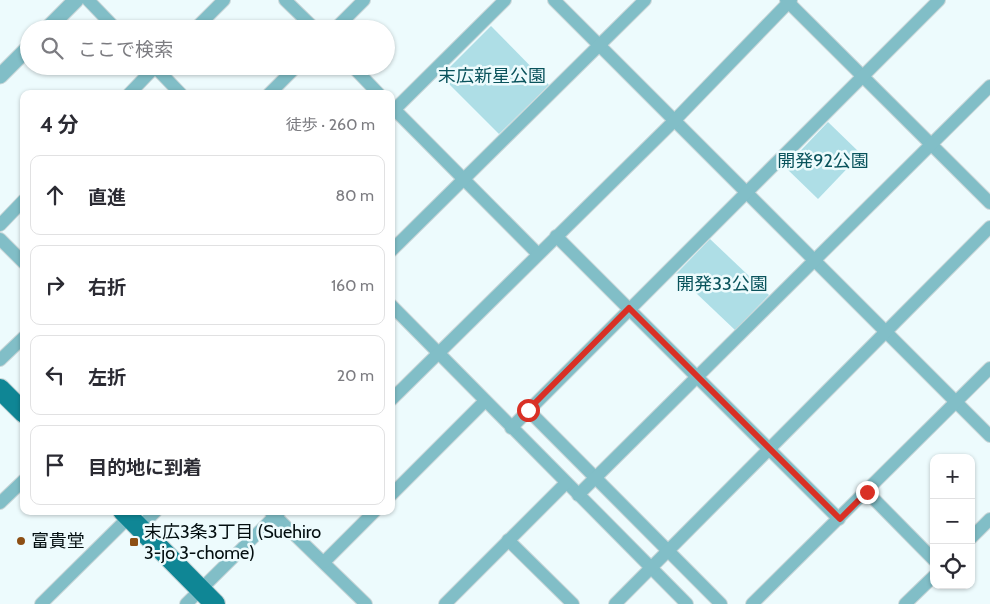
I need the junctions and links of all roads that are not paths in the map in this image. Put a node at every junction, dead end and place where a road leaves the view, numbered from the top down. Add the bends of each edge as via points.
1 (76, 0) edge
2 (88, 0) edge
3 (224, 0) edge
4 (286, 0) edge
5 (364, 0) edge
6 (505, 0) edge
7 (554, 0) edge
8 (645, 0) edge
9 (939, 0) edge
10 (789, 1) edge
11 (56, 20) edge
12 (107, 20) edge
13 (204, 20) edge
14 (306, 20) edge
15 (344, 20) edge
16 (599, 45) junction
17 (20, 56) edge
18 (147, 75) edge
19 (163, 75) edge
20 (288, 75) edge
21 (361, 75) edge
22 (0, 76) edge
23 (863, 76) junction
24 (990, 86) edge
25 (133, 90) edge
26 (177, 90) edge
27 (273, 90) edge
28 (375, 90) edge
29 (395, 106) edge
30 (395, 112) edge
31 (674, 121) junction
32 (931, 144) junction
33 (463, 178) junction
34 (746, 192) junction
35 (990, 203) edge
36 (20, 204) edge
37 (0, 224) edge
38 (990, 226) edge
39 (556, 236) junction
40 (0, 240) edge
41 (395, 247) edge
42 (538, 254) junction
43 (20, 259) edge
44 (815, 261) junction
45 (629, 308) junction
46 (395, 309) edge
47 (885, 332) junction
48 (20, 342) edge
49 (439, 352) junction
50 (0, 360) edge
51 (990, 368) edge
52 (699, 377) junction
53 (0, 389) edge
54 (395, 396) edge
55 (485, 402) junction
56 (956, 402) junction
57 (20, 409) edge
58 (528, 410) junction
59 (511, 428) junction
60 (990, 436) edge
61 (768, 449) junction
62 (596, 480) junction
63 (566, 483) junction
64 (20, 484) edge
65 (395, 491) edge
66 (867, 492) junction
67 (578, 495) junction
68 (0, 503) edge
69 (143, 515) edge
70 (273, 515) edge
71 (277, 515) edge
72 (371, 515) edge
73 (130, 519) edge
74 (840, 519) junction
75 (990, 519) edge
76 (975, 534) edge
77 (508, 540) junction
78 (668, 551) junction
79 (930, 556) edge
80 (324, 562) junction
81 (650, 568) junction
82 (930, 580) edge
83 (193, 597) edge
84 (453, 601) edge
85 (41, 604) edge
86 (215, 604) edge
87 (366, 604) edge
88 (572, 604) edge
89 (615, 604) edge
90 (686, 604) edge
91 (721, 604) edge
92 (752, 604) edge
93 (905, 604) edge

1 - 11 street
2 - 12 street
3 - 13 street
4 - 14 street
5 - 15 street
6 - 29 street
7 - 16 street
8 - 16 street
9 - 23 street
10 - 23 street
10 - 31 street
16 - 31 street
16 - 33 street
17 - 22 street
18 - 25 street
19 - 26 street
20 - 27 street
21 - 28 street
23 - 32 street
23 - 34 street
24 - 32 street
30 - 33 street
31 - 34 street
31 - 39 street
32 - 35 street
32 - 44 street
33 - 41 street
33 - 42 street
34 - 44 street
34 - 45 street
36 - 37 street
38 - 47 street
39 - 42 street
39 - 45 street
40 - 43 street
42 - 49 street
44 - 47 street
44 - 52 street
45 - 52 street
45 - 58 street
46 - 49 street
47 - 56 street
47 - 61 street
48 - 50 street
49 - 54 street
49 - 55 street
51 - 56 street
52 - 61 street
52 - 62 street
53 - 57 main road
55 - 59 street
55 - 65 street
56 - 60 street
56 - 66 street
58 - 59 street
58 - 62 street
59 - 63 street
61 - 74 street
61 - 78 street
62 - 67 street
62 - 78 street
63 - 67 street
63 - 77 street
64 - 68 street
66 - 74 street
66 - 79 street
67 - 81 street
69 - 73 street
70 - 83 street
71 - 80 street
72 - 80 street
73 - 83 main road
73 - 85 street
74 - 92 street
75 - 76 street
77 - 84 street
77 - 88 street
78 - 81 street
78 - 91 street
80 - 87 street
81 - 89 street
81 - 90 street
82 - 93 street
83 - 86 main road

